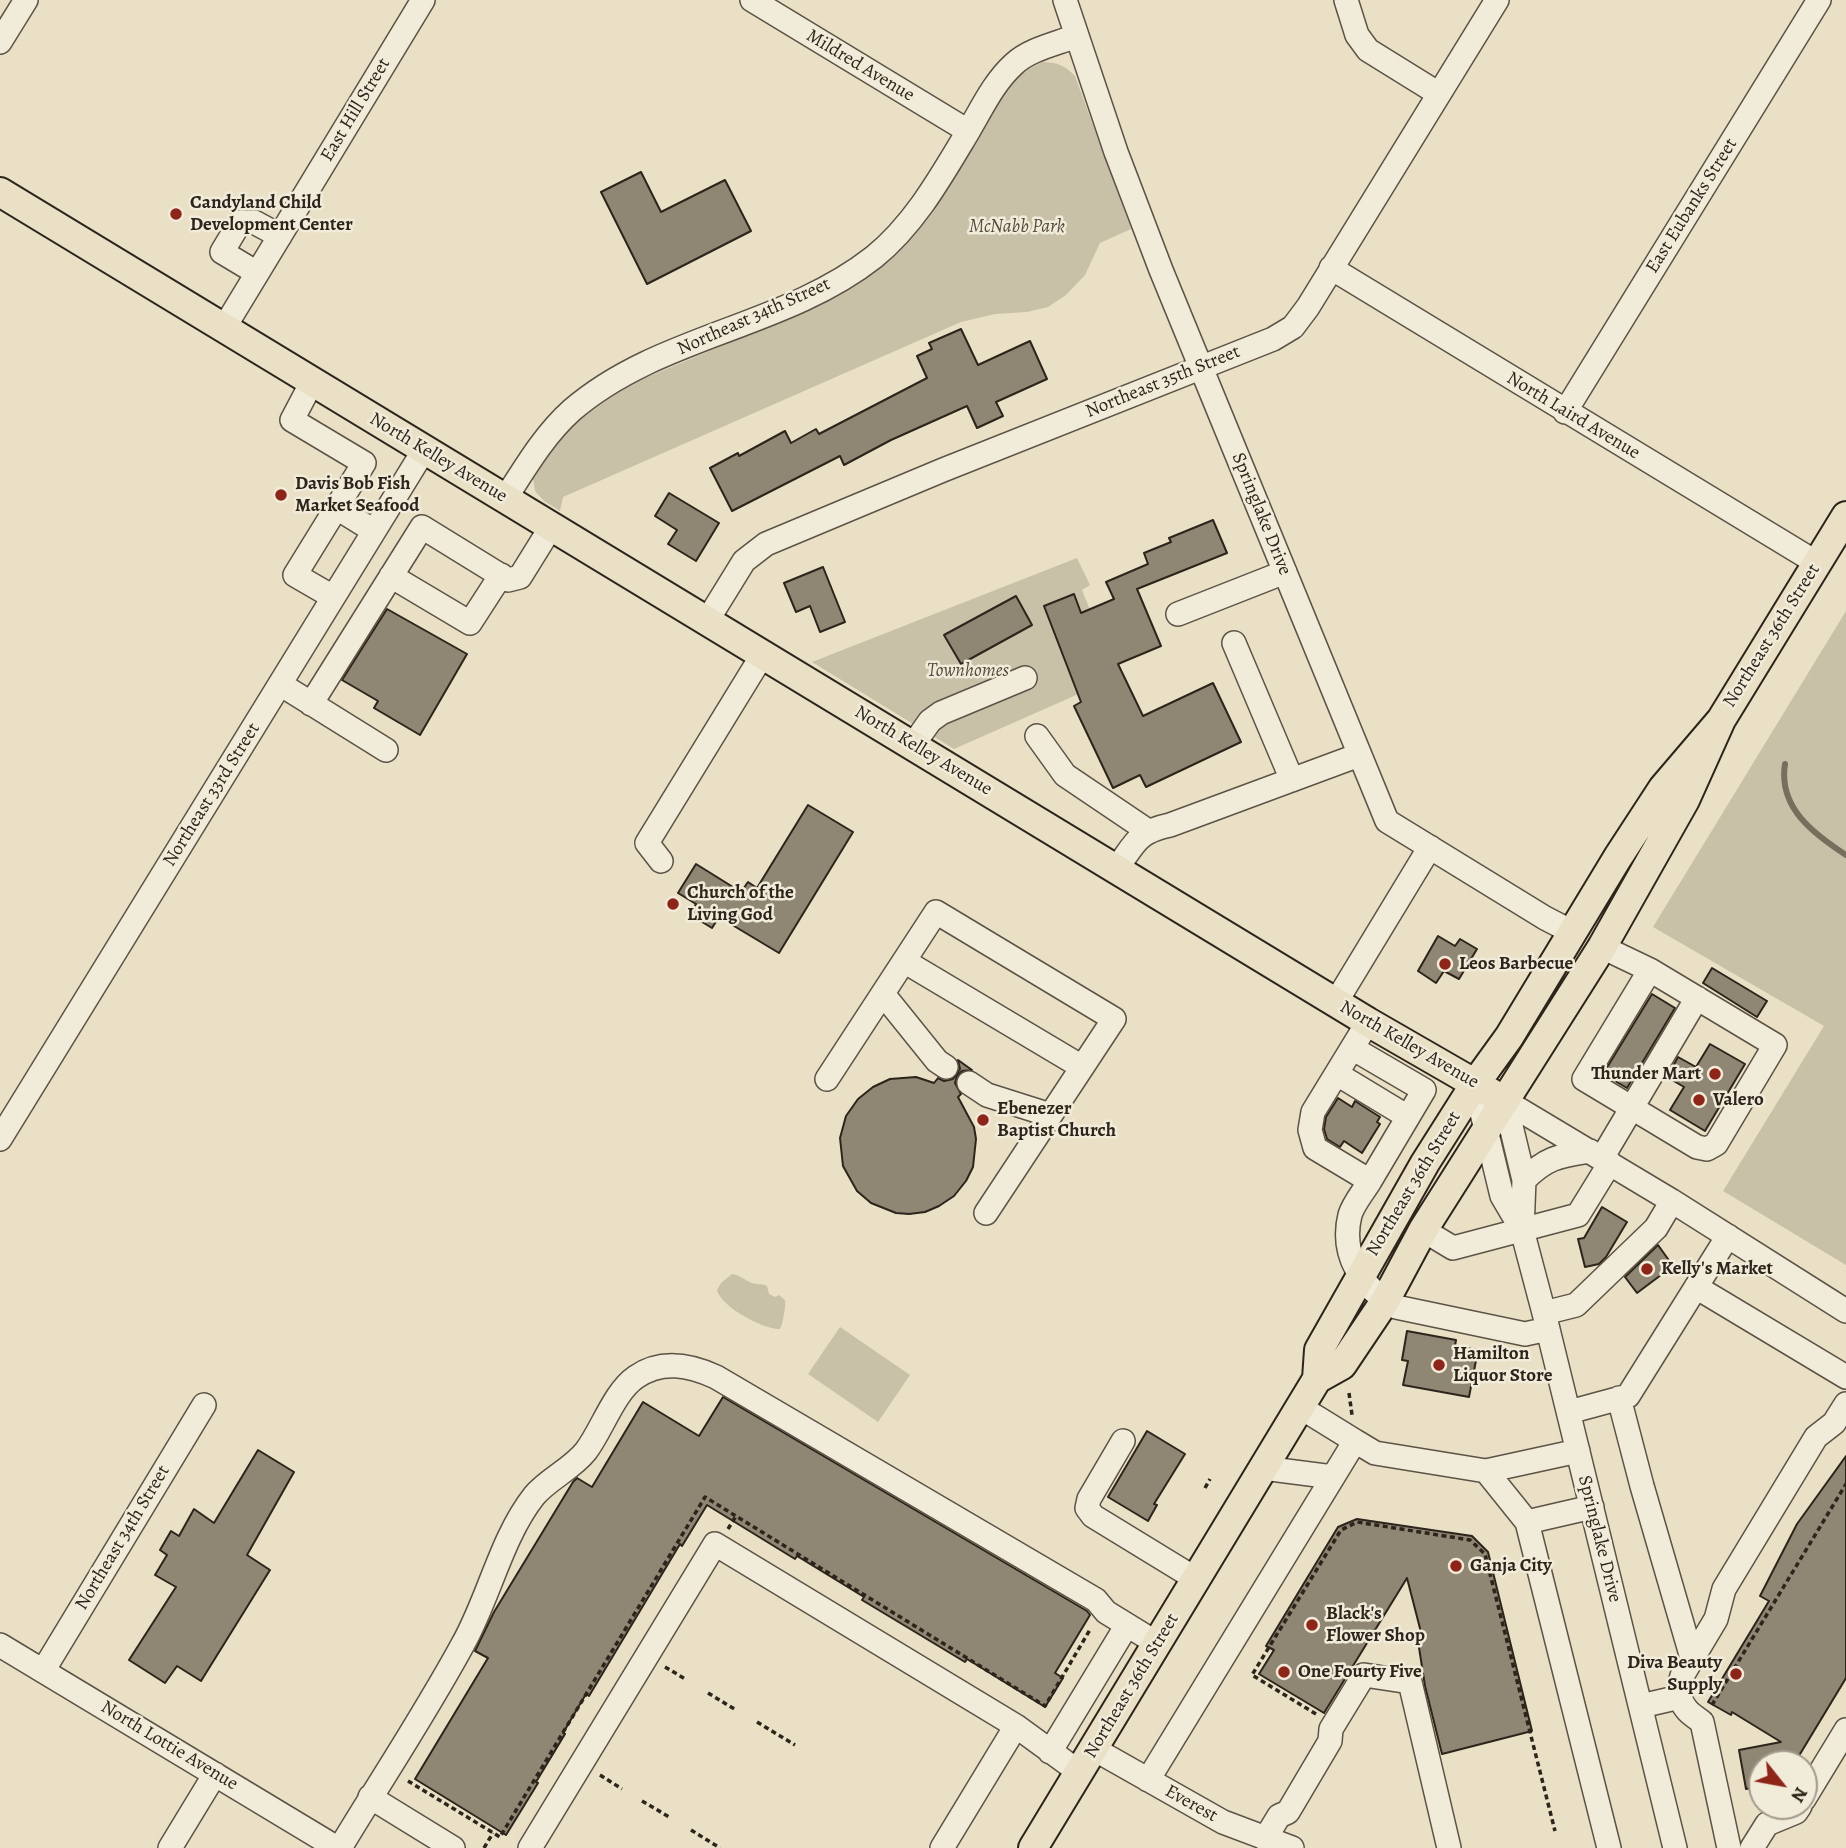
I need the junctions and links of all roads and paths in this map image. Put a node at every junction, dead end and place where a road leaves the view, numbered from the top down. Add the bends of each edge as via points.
1 (26, 0) edge
2 (423, 0) edge
3 (752, 0) edge
4 (1065, 0) edge
5 (1346, 0) edge
6 (1497, 0) edge
7 (1819, 0) edge
8 (1076, 36) junction
9 (0, 42) edge
10 (1439, 94) junction
11 (968, 131) junction
12 (0, 192) edge
13 (279, 236) junction
14 (1331, 268) junction
15 (257, 273) junction
16 (224, 328) junction
17 (1201, 366) junction
18 (312, 382) junction
19 (1565, 412) junction
20 (424, 450) junction
21 (505, 499) junction
22 (337, 508) junction
23 (1846, 516) edge
24 (377, 524) junction
25 (551, 527) junction
26 (415, 538) junction
27 (1817, 563) junction
28 (1285, 572) junction
29 (500, 575) junction
30 (391, 576) junction
31 (333, 597) junction
32 (1178, 614) dead end
33 (707, 621) junction
34 (1234, 643) dead end
35 (762, 654) junction
36 (1025, 678) dead end
37 (279, 684) junction
38 (311, 704) junction
39 (1721, 720) junction
40 (1037, 736) dead end
41 (913, 745) junction
42 (386, 750) dead end
43 (1359, 755) junction
44 (1292, 780) junction
45 (1147, 831) junction
46 (1430, 848) junction
47 (661, 861) dead end
48 (1116, 868) junction
49 (1574, 933) junction
50 (1602, 947) junction
51 (904, 961) junction
52 (1650, 970) junction
53 (883, 994) junction
54 (1697, 998) junction
55 (1336, 1002) junction
56 (1368, 1022) junction
57 (1352, 1048) junction
58 (946, 1067) dead end
59 (1082, 1068) junction
60 (1337, 1074) junction
61 (827, 1079) dead end
62 (969, 1083) dead end
63 (1475, 1084) junction
64 (1505, 1101) junction
65 (1632, 1107) junction
66 (1050, 1115) junction
67 (1408, 1117) junction
68 (1485, 1130) junction
69 (0, 1139) edge
70 (1392, 1143) junction
71 (1601, 1157) junction
72 (1425, 1163) junction
73 (1524, 1180) junction
74 (1370, 1181) junction
75 (1672, 1201) junction
76 (986, 1213) dead end
77 (1423, 1230) junction
78 (1522, 1230) junction
79 (1728, 1236) junction
80 (1359, 1276) junction
81 (1696, 1287) junction
82 (1385, 1301) junction
83 (1846, 1311) edge
84 (1546, 1321) junction
85 (1846, 1377) edge
86 (1317, 1379) junction
87 (1619, 1398) junction
88 (1846, 1404) edge
89 (204, 1405) dead end
90 (1300, 1408) junction
91 (1569, 1412) junction
92 (1123, 1441) dead end
93 (1355, 1441) junction
94 (1578, 1451) junction
95 (1262, 1468) junction
96 (1486, 1471) junction
97 (1333, 1477) junction
98 (1210, 1479) dead end
99 (1846, 1484) edge
100 (1205, 1488) dead end
101 (1592, 1507) junction
102 (1527, 1522) junction
103 (1196, 1579) junction
104 (1103, 1609) junction
105 (1127, 1625) junction
106 (1158, 1644) junction
107 (0, 1645) edge
108 (1692, 1658) junction
109 (659, 1663) dead end
110 (43, 1671) junction
111 (687, 1681) dead end
112 (708, 1693) dead end
113 (1680, 1696) junction
114 (1641, 1706) junction
115 (736, 1710) dead end
116 (1709, 1710) dead end
117 (757, 1722) dead end
118 (1334, 1725) junction
119 (1016, 1726) junction
120 (1846, 1730) edge
121 (795, 1745) dead end
122 (1051, 1752) junction
123 (1086, 1761) junction
124 (388, 1769) junction
125 (594, 1772) dead end
126 (215, 1774) junction
127 (1818, 1776) edge
128 (1148, 1780) junction
129 (622, 1789) dead end
130 (370, 1797) junction
131 (642, 1801) dead end
132 (671, 1818) dead end
133 (1777, 1820) edge
134 (691, 1830) dead end
135 (1555, 1831) dead end
136 (493, 1833) junction
137 (1265, 1839) junction
138 (1668, 1846) edge
139 (170, 1848) edge
140 (338, 1848) edge
141 (453, 1848) edge
142 (484, 1848) edge
143 (530, 1848) edge
144 (720, 1848) edge
145 (942, 1848) edge
146 (1033, 1848) edge
147 (1293, 1848) edge
148 (1449, 1848) edge
149 (1609, 1848) edge
150 (1729, 1848) edge
151 (1752, 1848) edge

1 - 9 street
2 - 13 street, East Hill Street
3 - 11 street, Mildred Avenue
4 - 8 street, Springlake Drive
5 - 10 street via 1357,35 1368,50
6 - 10 street, Northeast 35th Street
7 - 19 street, East Eubanks Street
8 - 11 street, Northeast 34th Street via 1015,63
8 - 17 street, Springlake Drive via 1116,152
10 - 14 street, Northeast 35th Street
11 - 21 street, Northeast 34th Street via 914,216 874,257 797,302 623,374 594,393 543,441
12 - 16 main road, North Kelley Avenue
13 - 15 street, East Hill Street
13 - 15 street via 254,222 240,222 222,252
14 - 17 street, Northeast 35th Street via 1293,327
14 - 19 street, North Laird Avenue
15 - 16 street, East Hill Street
16 - 18 main road, North Kelley Avenue
17 - 28 street, Springlake Drive
17 - 33 street, Northeast 35th Street via 766,544 744,561
18 - 20 main road, North Kelley Avenue
18 - 22 street via 292,420 364,463
19 - 27 street, North Laird Avenue
20 - 21 main road, North Kelley Avenue
20 - 24 street, Northeast 33rd Street
21 - 25 main road, North Kelley Avenue
22 - 24 street
22 - 31 street via 295,575
23 - 27 main road, Northeast 36th Street
24 - 26 street
24 - 31 street, Northeast 33rd Street
25 - 29 street via 520,577 508,580
25 - 33 main road, North Kelley Avenue
26 - 29 street via 422,527
26 - 30 street
27 - 39 main road, Northeast 36th Street
28 - 32 street
28 - 43 street, Springlake Drive
29 - 30 street via 470,623
30 - 38 street
31 - 37 street, Northeast 33rd Street
33 - 35 main road, North Kelley Avenue
34 - 44 street
35 - 41 main road, North Kelley Avenue
35 - 47 street via 647,843
36 - 41 street via 941,713
37 - 38 street
37 - 69 street, Northeast 33rd Street
38 - 42 street
39 - 49 main road, Northeast 36th Street via 1663,788
39 - 50 main road, Northeast 36th Street via 1685,800
40 - 45 street via 1065,775
41 - 48 main road, North Kelley Avenue
43 - 44 street
43 - 46 street, Springlake Drive via 1387,821
44 - 45 street
45 - 48 street
46 - 49 street, Springlake Drive
46 - 55 street
48 - 55 main road, North Kelley Avenue
49 - 50 main road
49 - 63 main road, Northeast 36th Street
50 - 52 street
50 - 64 main road, Northeast 36th Street
51 - 53 street
51 - 59 street
51 - 59 street via 936,912 947,918 1114,1019
52 - 54 street
52 - 65 street via 1584,1079
53 - 58 street
53 - 61 street
54 - 65 street
54 - 65 street via 1776,1045 1716,1144 1707,1149
55 - 56 main road, North Kelley Avenue
56 - 57 street
56 - 63 main road, North Kelley Avenue
57 - 60 street
57 - 67 street via 1424,1090
59 - 66 street
60 - 67 street
60 - 74 street via 1313,1112 1310,1130 1315,1148
62 - 66 street via 987,1095
63 - 64 main road, North Kelley Avenue
63 - 68 street, Springlake Drive
63 - 72 main road, Northeast 36th Street
64 - 68 main road, Northeast 36th Street
64 - 71 street, North Kelley Avenue
64 - 73 street, Springlake Drive
65 - 71 street
66 - 76 street
67 - 70 street
68 - 77 main road, Northeast 36th Street
68 - 78 street, Springlake Drive via 1502,1196
70 - 72 street
70 - 74 street
71 - 73 street via 1555,1157
71 - 75 street, North Kelley Avenue
71 - 78 street via 1578,1215
72 - 80 main road, Northeast 36th Street
73 - 78 street, Springlake Drive
74 - 80 street via 1350,1214 1348,1251
75 - 79 street, North Kelley Avenue
75 - 84 street via 1656,1228 1576,1305
77 - 78 street via 1453,1248
77 - 82 main road, Northeast 36th Street
78 - 84 street, Springlake Drive
79 - 81 street
79 - 83 street, North Kelley Avenue
80 - 82 street
80 - 86 main road, Northeast 36th Street via 1320,1350
81 - 85 street
81 - 87 street via 1628,1396
82 - 84 street via 1409,1311 1525,1334
82 - 86 main road, Northeast 36th Street via 1342,1365
84 - 91 street, Springlake Drive
86 - 90 main road, Northeast 36th Street
87 - 91 street
87 - 108 street
88 - 108 street via 1835,1423 1816,1437 1724,1589 1716,1619
89 - 110 street, Northeast 34th Street
90 - 93 street
90 - 95 main road, Northeast 36th Street
91 - 94 street, Springlake Drive
92 - 103 street via 1087,1508
93 - 96 street via 1375,1453
93 - 97 street
94 - 96 street
94 - 101 street, Springlake Drive
95 - 97 street
95 - 103 main road, Northeast 36th Street
96 - 102 street
97 - 128 street
98 - 100 path
99 - 116 path
101 - 102 street
101 - 114 street, Springlake Drive
102 - 149 street
103 - 106 main road, Northeast 36th Street
104 - 105 street
104 - 124 street via 1096,1600 716,1377 694,1367 648,1370 622,1392 585,1452 534,1496 512,1533 464,1643
104 - 136 path via 1045,1706 705,1497 500,1837
105 - 106 street
105 - 122 street
106 - 123 main road, Northeast 36th Street
107 - 110 street, North Lottie Avenue
108 - 113 street via 1679,1686
109 - 111 path
110 - 126 street, North Lottie Avenue
112 - 115 path
113 - 114 street
113 - 150 street via 1683,1706 1702,1722
114 - 138 street, Springlake Drive
117 - 121 path
118 - 135 path via 1252,1675 1341,1531 1357,1522 1470,1540 1485,1554
118 - 137 street via 1330,1741 1288,1812 1279,1816
118 - 148 street via 1364,1675 1410,1682
119 - 122 street, Everest
119 - 143 street, Everest via 715,1544
119 - 145 street
120 - 127 street
122 - 123 street, Everest
123 - 128 street, Everest
123 - 146 main road, Northeast 36th Street
124 - 130 street
124 - 136 path
125 - 129 path
126 - 139 street
126 - 140 street, North Lottie Avenue
128 - 137 street, Everest via 1223,1822
130 - 140 street
130 - 141 street
131 - 132 path
133 - 151 street via 1767,1824
134 - 144 path
136 - 142 path
137 - 147 street, Everest

